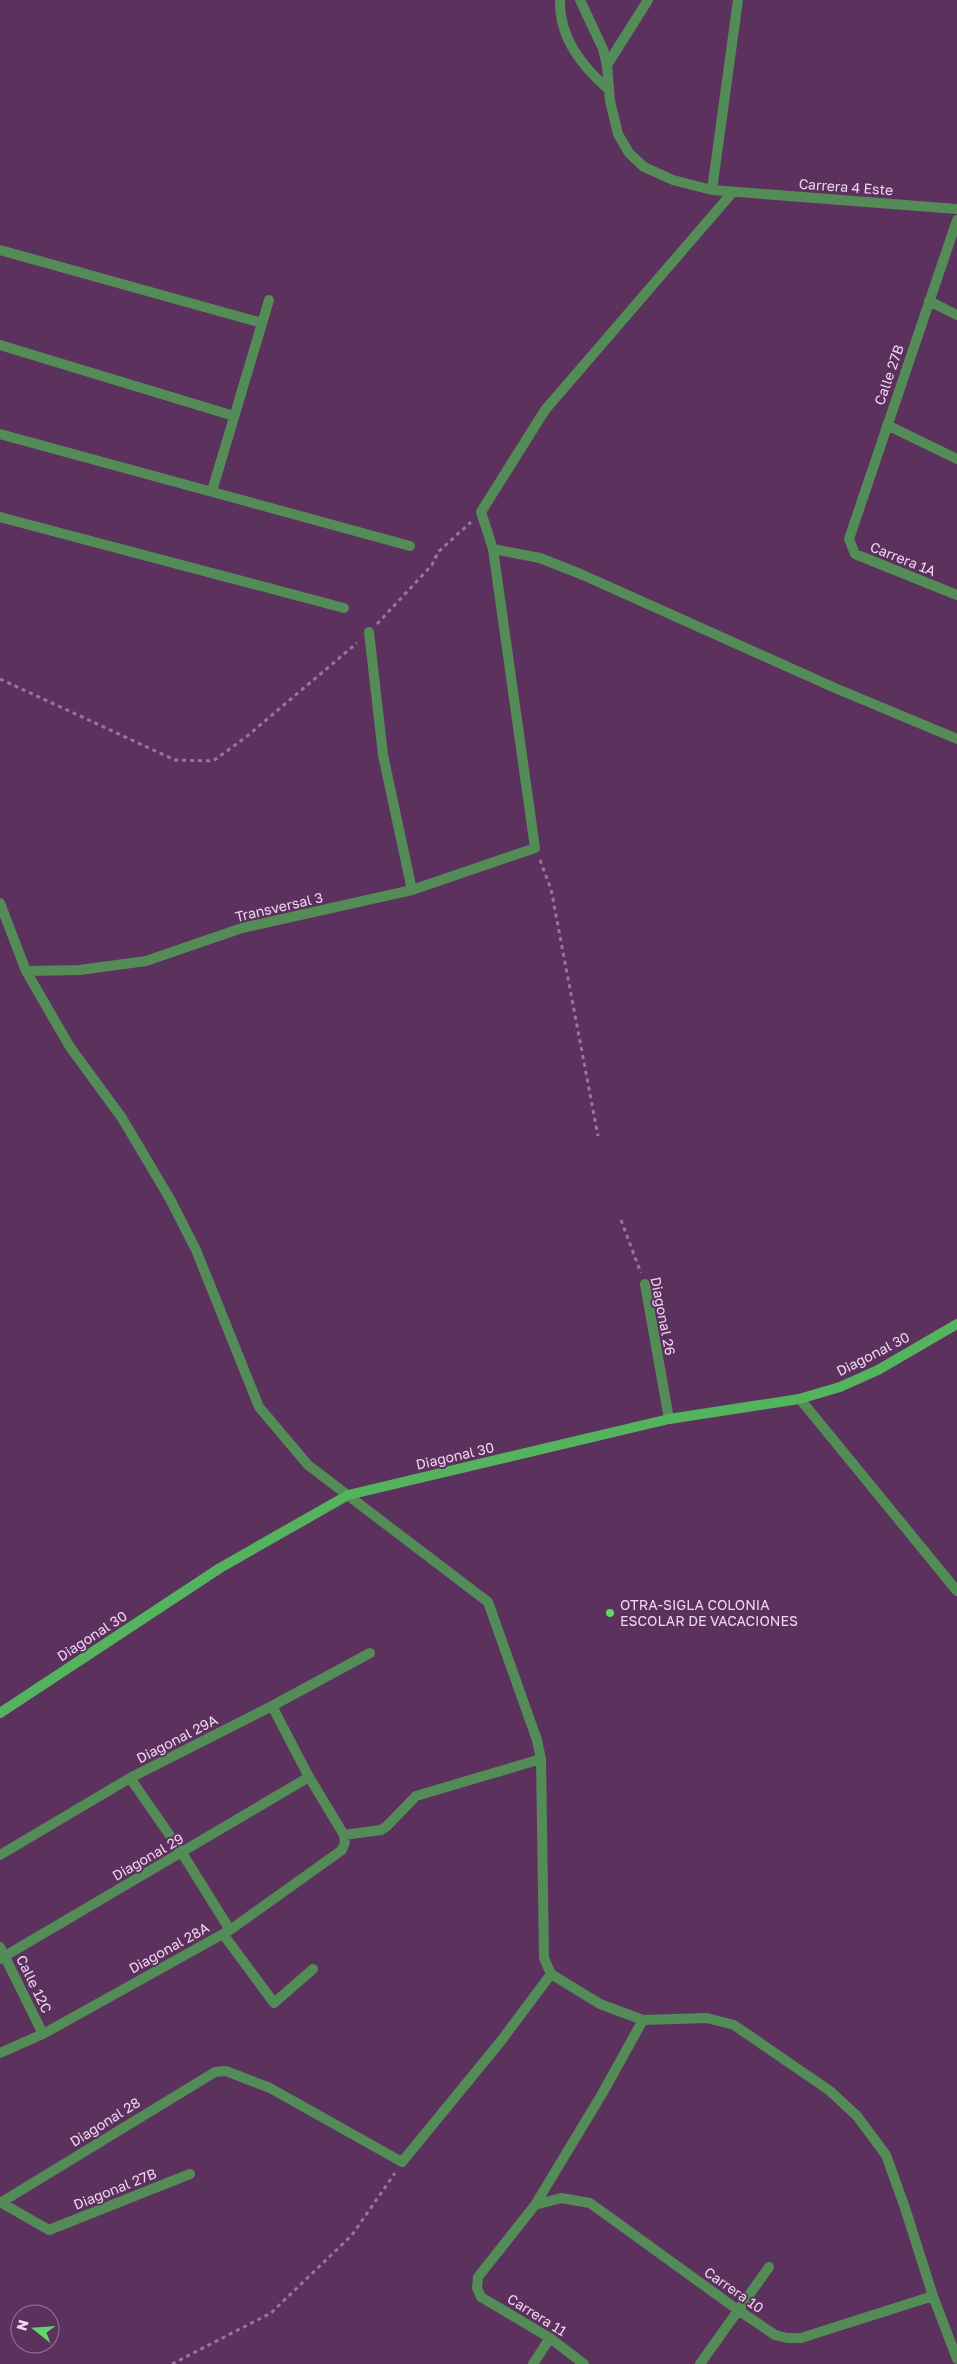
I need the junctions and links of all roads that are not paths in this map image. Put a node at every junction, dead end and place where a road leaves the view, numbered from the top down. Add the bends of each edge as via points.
1 (560, 0) edge
2 (580, 0) edge
3 (648, 0) edge
4 (738, 0) edge
5 (607, 65) junction
6 (609, 90) junction
7 (712, 190) junction
8 (732, 193) junction
9 (957, 209) edge
10 (957, 220) edge
11 (0, 250) edge
12 (269, 300) dead end
13 (929, 301) junction
14 (957, 315) edge
15 (262, 323) junction
16 (0, 345) edge
17 (234, 416) junction
18 (886, 425) junction
19 (0, 434) edge
20 (957, 459) edge
21 (212, 491) junction
22 (0, 517) edge
23 (849, 539) joint
24 (410, 546) dead end
25 (494, 549) junction
26 (957, 595) edge
27 (344, 608) dead end
28 (369, 632) road end
29 (957, 739) edge
30 (412, 890) junction
31 (0, 903) edge
32 (26, 971) junction
33 (645, 1284) road end
34 (957, 1324) edge
35 (800, 1399) junction
36 (668, 1419) junction
37 (348, 1495) junction
38 (957, 1592) edge
39 (370, 1652) dead end
40 (272, 1706) junction
41 (0, 1713) edge
42 (541, 1759) junction
43 (309, 1777) junction
44 (130, 1778) junction
45 (344, 1835) junction
46 (182, 1853) junction
47 (0, 1855) edge
48 (226, 1932) junction
49 (2, 1954) edge
50 (313, 1969) dead end
51 (551, 1974) junction
52 (644, 2020) junction
53 (43, 2034) junction
54 (0, 2053) edge
55 (190, 2174) dead end
56 (0, 2202) edge
57 (535, 2205) junction
58 (769, 2267) dead end
59 (933, 2296) junction
60 (738, 2310) junction
61 (550, 2338) junction
62 (957, 2359) edge
63 (532, 2364) edge
64 (584, 2364) edge
65 (700, 2364) edge

1 - 6 street via 560,16 571,47 590,74
2 - 5 street, Carrera 4 Este via 597,34
3 - 5 street
4 - 7 street
5 - 6 street, Carrera 4 Este
6 - 7 street, Carrera 4 Este via 618,134 636,161 672,180
7 - 8 street, Carrera 4 Este
8 - 9 street, Carrera 4 Este
8 - 25 street via 545,410 481,512
10 - 13 street, Calle 27B
11 - 15 street
12 - 15 street
13 - 14 street
13 - 18 street, Calle 27B
15 - 17 street
16 - 17 street
17 - 21 street
18 - 20 street
18 - 23 street, Calle 27B
19 - 21 street
21 - 24 street
22 - 27 street
23 - 26 street, Carrera 1A via 855,554
25 - 29 street via 540,558 583,575
25 - 30 street, Transversal 3 via 534,848
28 - 30 street via 383,755
30 - 32 street, Transversal 3 via 242,928 146,961 80,970
31 - 32 street
32 - 37 street via 70,1047 122,1118 170,1199 196,1250 260,1407 308,1464
33 - 36 street, Diagonal 26
34 - 35 street, Diagonal 30 via 878,1370 840,1387
35 - 36 street, Diagonal 30
35 - 38 street
36 - 37 street, Diagonal 30
37 - 41 street, Diagonal 30 via 220,1568
37 - 42 street via 488,1602
39 - 40 street, Diagonal 29A
40 - 43 street
40 - 44 street, Diagonal 29A
42 - 45 street via 416,1796 381,1830
42 - 51 street via 544,1958
43 - 45 street
43 - 46 street, Diagonal 29
44 - 46 street
44 - 47 street, Diagonal 29A
45 - 48 street, Diagonal 28A via 346,1842 342,1850
46 - 48 street
46 - 49 street, Diagonal 29
48 - 50 street via 274,2003
48 - 53 street, Diagonal 28A
49 - 53 street, Calle 12C
51 - 52 street via 600,2004
51 - 56 street, Diagonal 28 via 402,2162 270,2088 226,2071 215,2072
52 - 57 street
52 - 59 street via 707,2018 734,2025 830,2091 857,2116 886,2155
53 - 54 street, Diagonal 28A
55 - 56 street, Diagonal 27B via 49,2230
57 - 60 street, Carrera 10 via 561,2198 590,2203
57 - 61 street, Carrera 11 via 478,2277 477,2288 482,2297
58 - 60 street
59 - 60 street, Carrera 10 via 801,2338 775,2334
59 - 62 street
60 - 65 street
61 - 63 street
61 - 64 street, Carrera 11

